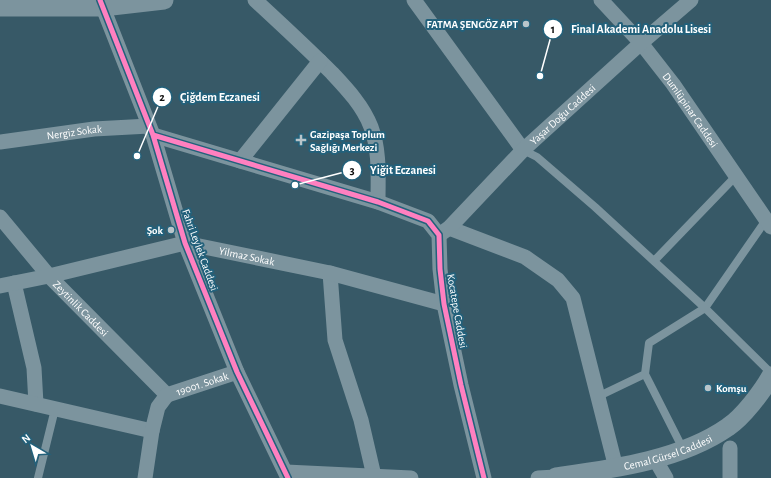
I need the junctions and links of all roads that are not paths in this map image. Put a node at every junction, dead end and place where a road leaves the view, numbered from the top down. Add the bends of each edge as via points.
1 (164, 0) edge
2 (255, 0) edge
3 (414, 0) edge
4 (601, 0) edge
5 (692, 0) edge
6 (102, 3) edge
7 (0, 8) edge
8 (641, 43) junction
9 (320, 61) junction
10 (151, 131) junction
11 (0, 142) edge
12 (524, 150) junction
13 (240, 161) junction
14 (736, 176) junction
15 (378, 202) junction
16 (0, 217) edge
17 (769, 224) edge
18 (444, 232) junction
19 (185, 243) junction
20 (654, 261) junction
21 (330, 274) junction
22 (49, 276) junction
23 (7, 285) edge
24 (444, 304) junction
25 (705, 308) junction
26 (237, 372) junction
27 (645, 374) junction
28 (770, 381) edge
29 (167, 395) junction
30 (0, 396) edge
31 (597, 397) junction
32 (36, 404) junction
33 (55, 409) junction
34 (152, 431) junction
35 (730, 448) dead end
36 (683, 449) junction
37 (655, 459) junction
38 (616, 468) junction
39 (287, 475) edge
40 (374, 476) junction
41 (547, 477) edge
42 (38, 478) edge
43 (145, 478) edge
44 (411, 478) edge
45 (484, 478) edge
46 (666, 478) edge
47 (730, 478) edge

1 - 6 street
2 - 9 street
3 - 12 street
4 - 8 street, Dumlüpinar Caddesi
5 - 8 street, Yaşar Doğu Caddesi
6 - 7 street
6 - 10 street, Fahri Leylek Caddesi
8 - 12 street, Yaşar Doğu Caddesi
8 - 14 street, Dumlüpinar Caddesi via 673,84
9 - 13 street
9 - 15 street via 360,107 371,128 378,160
10 - 11 street, Nergiz Sokak via 94,129
10 - 13 street
10 - 19 street, Fahri Leylek Caddesi
12 - 18 street, Yaşar Doğu Caddesi
12 - 20 lane via 537,157
13 - 15 street
14 - 17 street, Dumlüpinar Caddesi
14 - 20 lane
15 - 18 street via 428,221
16 - 22 street, Zeytinlik Caddesi
17 - 25 lane
18 - 24 street, Kocatepe Caddesi via 440,269
18 - 31 street via 525,257 558,280 573,298
19 - 21 street, Yilmaz Sokak
19 - 22 street, Yilmaz Sokak
19 - 26 street, Fahri Leylek Caddesi
20 - 25 lane
21 - 24 street, Yilmaz Sokak
21 - 40 street via 335,340 361,420
22 - 23 street, Yilmaz Sokak
22 - 29 street, Zeytinlik Caddesi
23 - 32 street via 34,368
24 - 45 street, Kocatepe Caddesi
25 - 27 lane via 649,343
25 - 28 lane
26 - 29 street, 19001. Sokak
26 - 39 street, Fahri Leylek Caddesi
27 - 31 lane
27 - 36 lane
28 - 36 street, Cemal Gürsel Caddesi via 730,426 713,437
29 - 34 street via 158,407
30 - 32 street
31 - 38 street
32 - 33 street
33 - 34 street
33 - 42 lane
34 - 43 street
35 - 47 street
36 - 37 street, Cemal Gürsel Caddesi
37 - 38 street, Cemal Gürsel Caddesi
37 - 46 street
38 - 41 street, Cemal Gürsel Caddesi
39 - 40 street
40 - 44 street

